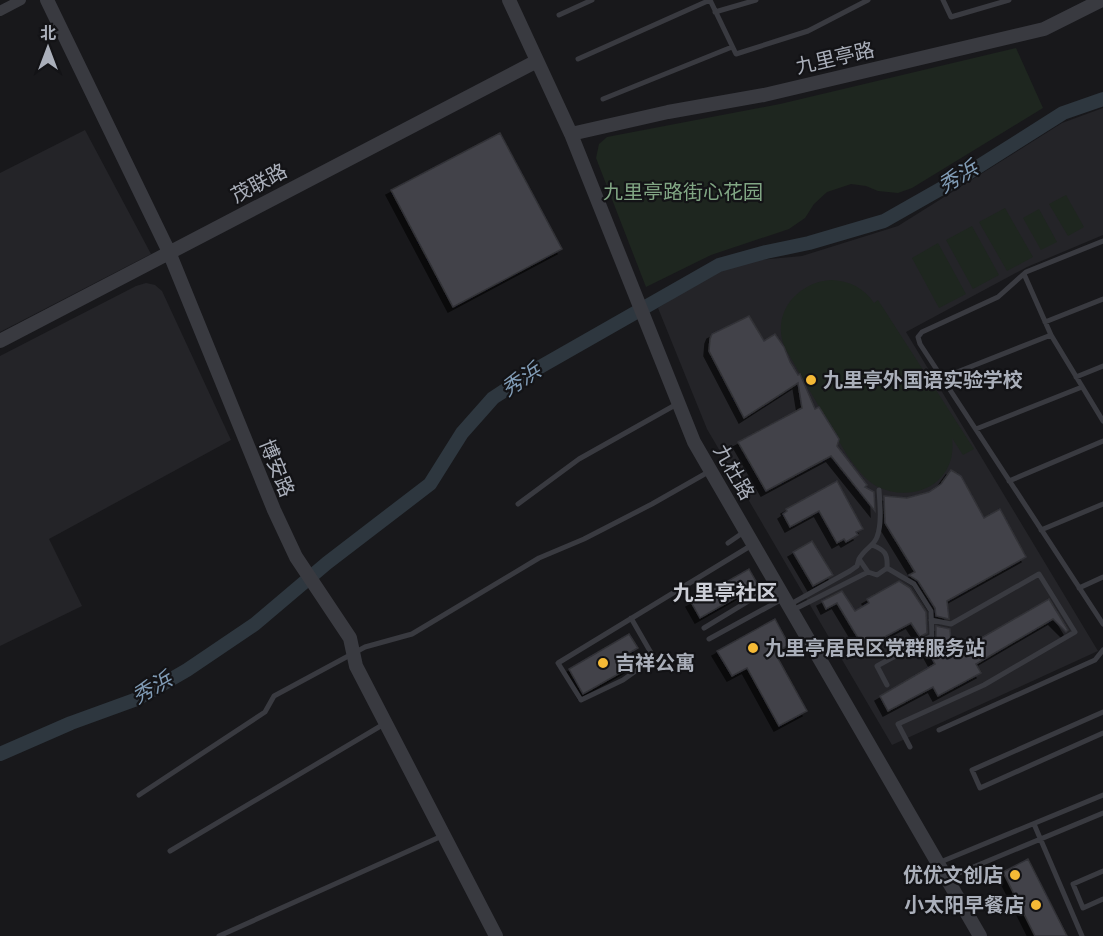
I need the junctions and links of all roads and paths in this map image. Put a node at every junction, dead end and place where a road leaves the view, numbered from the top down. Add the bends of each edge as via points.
1 (21, 0) edge
2 (47, 0) edge
3 (508, 0) edge
4 (592, 0) edge
5 (710, 0) edge
6 (756, 0) edge
7 (868, 0) edge
8 (943, 0) edge
9 (1009, 0) edge
10 (1102, 0) edge
11 (0, 11) edge
12 (715, 12) junction
13 (559, 15) dead end
14 (732, 47) junction
15 (578, 59) dead end
16 (537, 60) junction
17 (603, 99) dead end
18 (571, 134) junction
19 (1103, 241) edge
20 (170, 252) junction
21 (1023, 274) junction
22 (1103, 299) edge
23 (1045, 322) junction
24 (1051, 335) junction
25 (0, 341) edge
26 (1103, 366) edge
27 (1076, 377) junction
28 (942, 378) junction
29 (1082, 387) junction
30 (678, 403) junction
31 (1103, 421) edge
32 (976, 429) junction
33 (1103, 441) edge
34 (711, 471) junction
35 (1009, 481) junction
36 (879, 490) dead end
37 (518, 504) dead end
38 (1103, 504) edge
39 (1041, 530) junction
40 (746, 531) junction
41 (728, 543) dead end
42 (753, 544) junction
43 (872, 544) junction
44 (860, 559) junction
45 (887, 568) junction
46 (868, 572) junction
47 (1103, 578) edge
48 (777, 585) junction
49 (1079, 588) junction
50 (788, 604) junction
51 (632, 618) junction
52 (931, 620) junction
53 (1103, 624) edge
54 (704, 628) dead end
55 (709, 639) dead end
56 (1103, 650) edge
57 (354, 654) junction
58 (887, 685) dead end
59 (1103, 711) edge
60 (386, 723) junction
61 (939, 729) dead end
62 (1103, 733) edge
63 (910, 747) dead end
64 (139, 795) dead end
65 (1103, 795) edge
66 (1103, 813) edge
67 (1034, 824) junction
68 (444, 836) junction
69 (1040, 839) junction
70 (170, 851) dead end
71 (938, 863) junction
72 (1103, 871) edge
73 (946, 878) junction
74 (1103, 899) edge
75 (219, 936) edge
76 (496, 936) edge
77 (980, 936) edge
78 (1082, 936) edge

1 - 11 street
2 - 20 street, 博安路
3 - 16 street, 九杜路
4 - 13 lane
5 - 12 lane
5 - 15 lane
6 - 12 lane
7 - 14 lane via 808,31 735,54
8 - 9 lane via 951,17
10 - 18 street, 九里亭路 via 1044,28 764,95
12 - 14 lane
14 - 17 lane
16 - 18 street, 九杜路
16 - 20 street, 茂联路
18 - 30 street, 九杜路
19 - 21 lane
20 - 25 street, 茂联路
20 - 57 street, 博安路 via 274,510 296,557 350,638
21 - 23 lane
21 - 28 lane via 998,297 918,337
22 - 23 lane
23 - 24 lane
24 - 27 lane
24 - 28 lane
26 - 27 lane
27 - 29 lane
28 - 32 lane
29 - 31 lane
29 - 32 lane
30 - 34 street, 九杜路
30 - 37 lane via 579,459
32 - 35 lane
33 - 35 lane
34 - 40 street, 九杜路
34 - 57 lane via 643,509 539,558 412,634 365,647
35 - 39 lane
36 - 43 lane via 877,537
38 - 39 lane
39 - 49 lane
40 - 41 lane
40 - 42 street, 九杜路
42 - 48 street, 九杜路
42 - 51 lane
43 - 44 lane via 864,549
43 - 45 lane via 883,549 888,557
44 - 46 lane
44 - 50 lane via 850,571
45 - 46 lane via 877,575
45 - 52 lane via 914,584 931,611
46 - 50 lane
47 - 49 lane
48 - 50 street, 九杜路
48 - 54 lane
49 - 53 lane
50 - 55 lane
50 - 71 street, 九杜路
51 - 51 lane via 558,663 581,700 623,680 654,658
52 - 58 lane via 932,636 877,666
52 - 63 lane via 951,624 1039,574 1074,632 984,685 898,724
56 - 61 lane via 1095,660
57 - 60 street, 博安路 via 356,666
57 - 64 lane via 274,696 265,712
59 - 62 lane via 972,770 980,788
60 - 68 street, 博安路
60 - 70 lane
65 - 67 lane
66 - 69 lane
67 - 69 lane
67 - 71 lane
68 - 75 lane
68 - 76 street, 博安路
69 - 73 lane
69 - 78 lane
71 - 73 street, 九杜路
72 - 74 lane via 1073,884 1083,908
73 - 77 street, 九杜路

